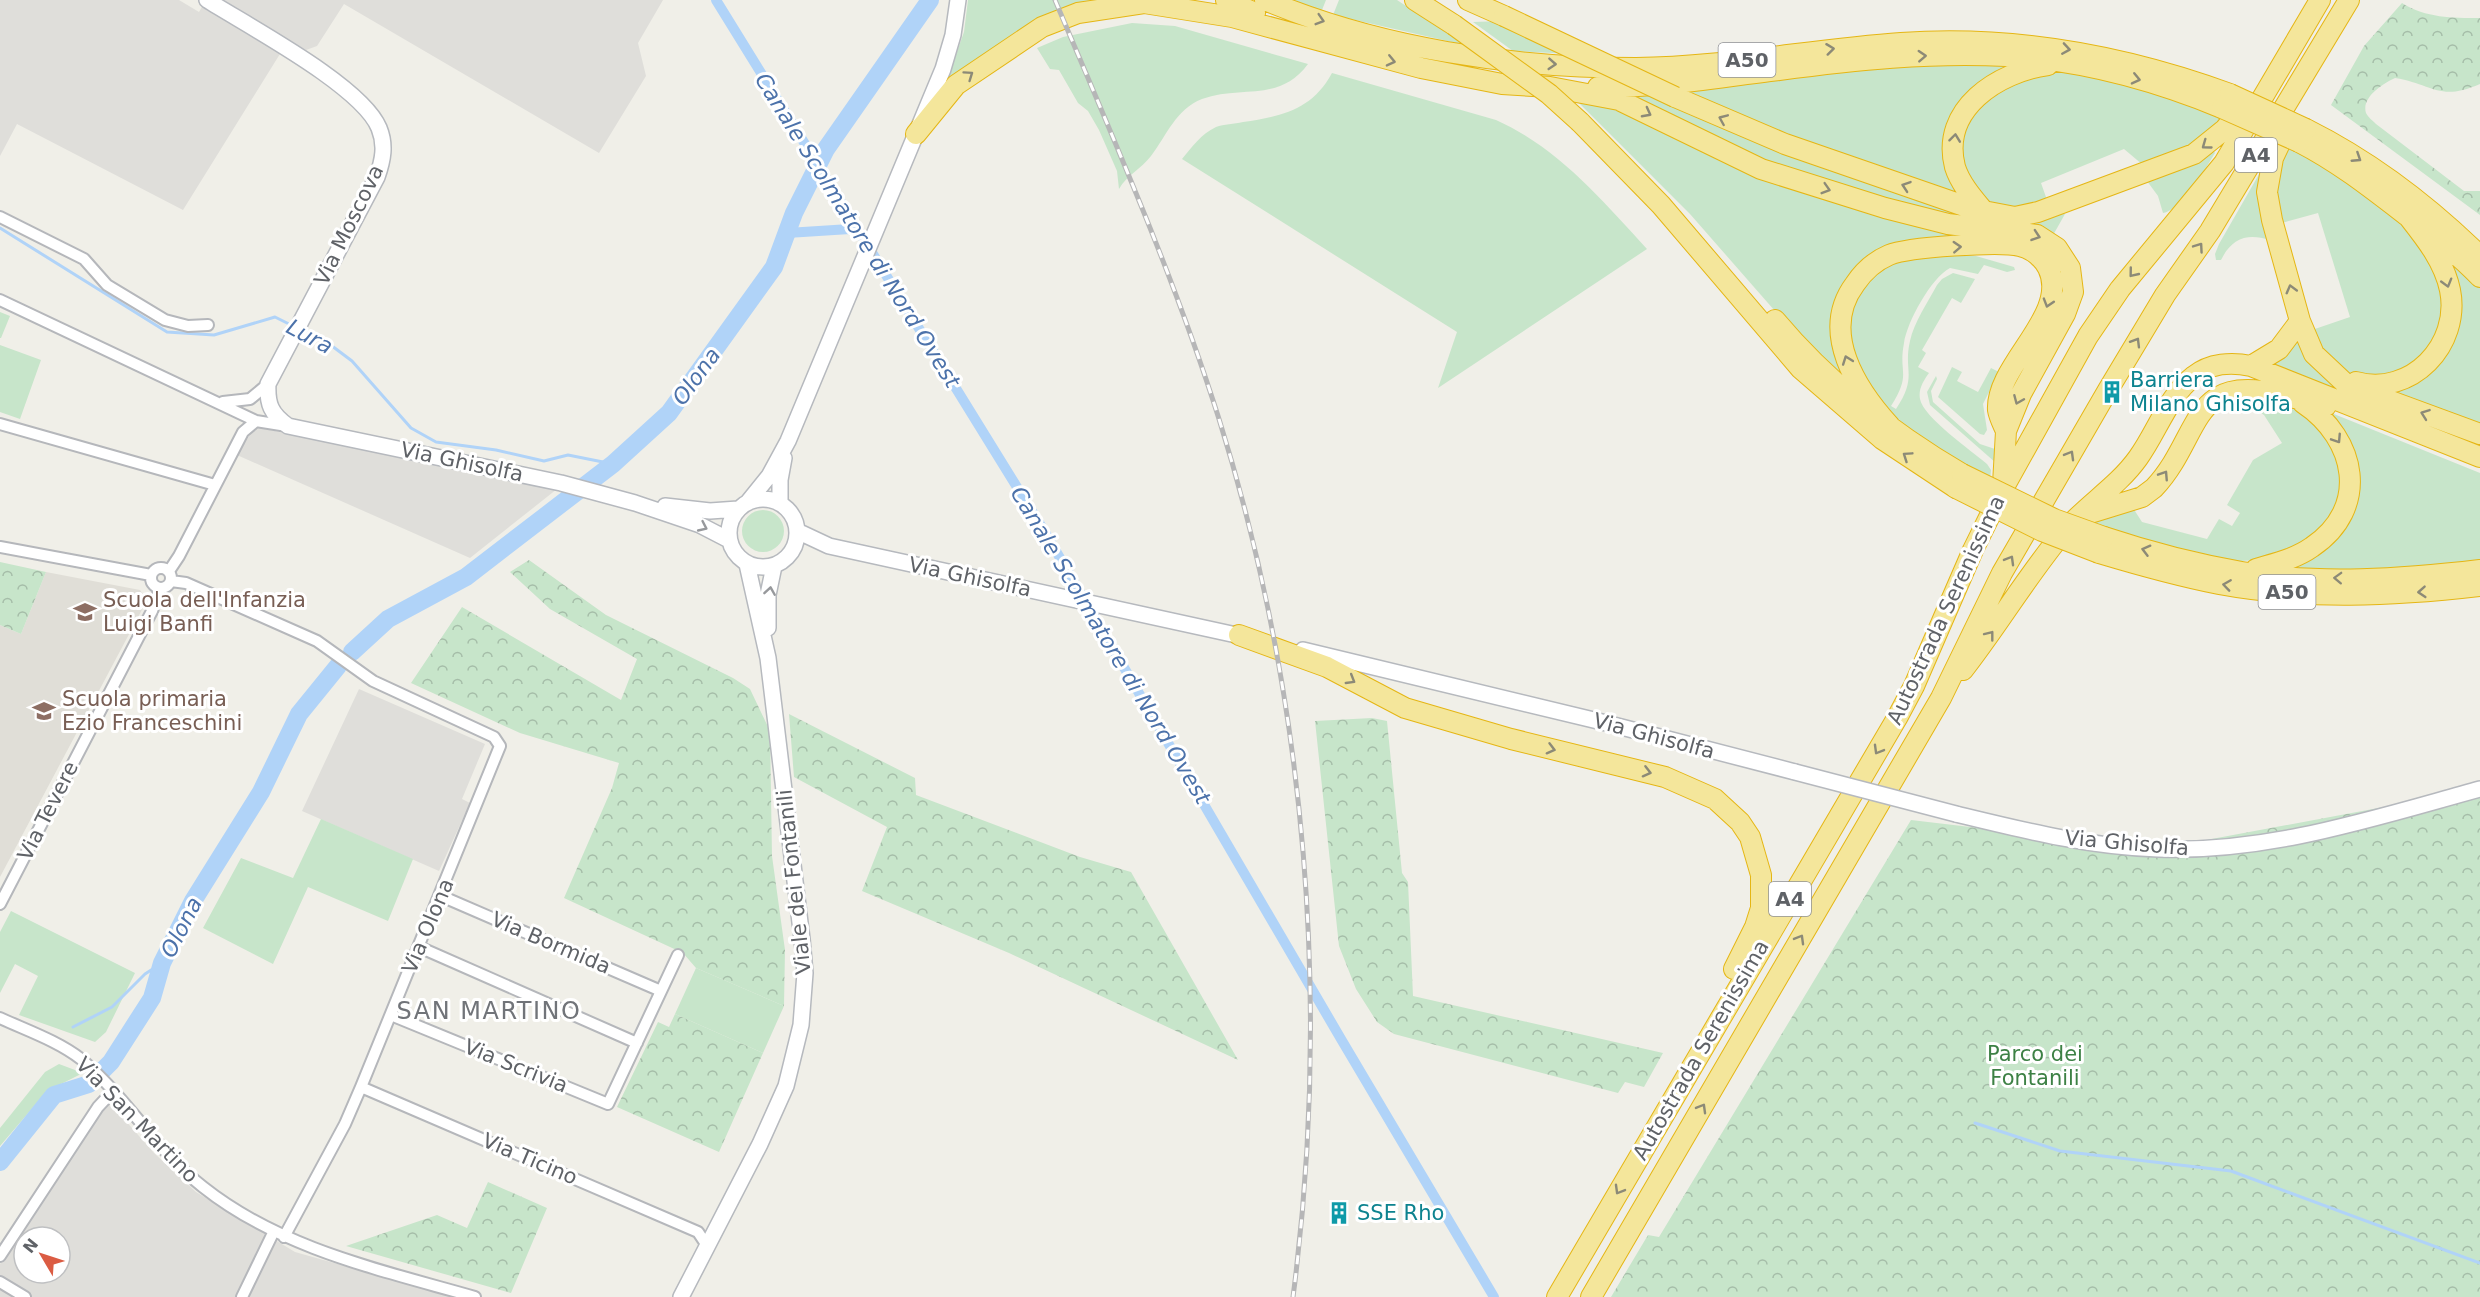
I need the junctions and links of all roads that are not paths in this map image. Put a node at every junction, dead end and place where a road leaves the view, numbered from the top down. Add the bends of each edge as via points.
1 (207, 0) edge
2 (958, 0) edge
3 (1226, 0) edge
4 (1265, 0) edge
5 (1415, 0) edge
6 (1468, 0) edge
7 (2320, 0) edge
8 (2346, 6) edge
9 (2298, 37) junction
10 (1334, 47) junction
11 (2062, 64) junction
12 (1550, 87) junction
13 (2226, 101) junction
14 (916, 134) junction
15 (2302, 136) junction
16 (1661, 205) junction
17 (1982, 210) junction
18 (2407, 216) junction
19 (0, 217) edge
20 (2480, 256) edge
21 (2480, 277) edge
22 (0, 300) edge
23 (2300, 321) junction
24 (208, 325) dead end
25 (2251, 366) junction
26 (2336, 377) junction
27 (268, 384) junction
28 (2296, 399) junction
29 (217, 400) junction
30 (256, 421) junction
31 (0, 424) edge
32 (288, 426) junction
33 (1890, 426) junction
34 (2006, 431) junction
35 (2480, 434) edge
36 (788, 441) junction
37 (2480, 457) edge
38 (2480, 468) edge
39 (1959, 481) junction
40 (216, 485) junction
41 (2003, 489) junction
42 (635, 503) junction
43 (780, 503) junction
44 (743, 506) junction
45 (2076, 518) junction
46 (798, 531) junction
47 (729, 540) junction
48 (2101, 545) junction
49 (829, 546) junction
50 (0, 547) edge
51 (791, 554) junction
52 (747, 564) junction
53 (774, 566) junction
54 (2480, 570) edge
55 (2244, 572) junction
56 (151, 575) junction
57 (170, 575) junction
58 (2480, 586) edge
59 (160, 589) junction
60 (1239, 635) junction
61 (768, 658) junction
62 (1941, 698) junction
63 (2480, 789) edge
64 (441, 896) junction
65 (0, 904) edge
66 (419, 947) junction
67 (678, 955) dead end
68 (661, 991) junction
69 (391, 1015) junction
70 (0, 1018) edge
71 (637, 1043) junction
72 (361, 1087) junction
73 (109, 1088) junction
74 (1642, 1150) junction
75 (718, 1227) junction
76 (698, 1232) junction
77 (279, 1234) junction
78 (708, 1248) junction
79 (0, 1256) edge
80 (0, 1282) edge
81 (25, 1297) edge
82 (242, 1297) edge
83 (475, 1297) edge
84 (681, 1297) edge
85 (1557, 1297) edge
86 (1592, 1297) edge

1 - 27 street, Via Moscova via 351,92 365,105 379,128 384,148 377,177
2 - 14 street via 949,51
3 - 10 highway
4 -> 13 highway, A50 via 1314,19 1399,41 1547,64 1670,66 1902,42 2000,42 2067,49 2136,63
5 - 16 highway, A50, bridge via 1530,80 1580,122
17 -> 6 highway, bridge via 1785,144 1675,98
7 - 9 highway, Autostrada Serenissima / A4
23 -> 8 highway via 2271,220 2267,181 2278,145
62 -> 8 highway, Autostrada Serenissima / A4 via 2002,573 2108,390
9 -> 17 highway via 2225,129 2194,154 2038,212 2014,217
9 -> 41 highway, Autostrada Serenissima / A4 via 2224,163 2120,289 2088,336
10 -> 12 highway via 1465,77
14 -> 10 highway via 966,77 1042,27 1102,8 1144,3 1183,7
12 -> 11 highway via 1671,86 1777,70 1928,56 2008,56
11 -> 13 highway
17 -> 11 highway via 1955,166 1953,144 1959,120 1975,97 1998,81 2029,69
12 -> 34 highway via 1619,100 1735,158 1805,183 1948,224 2027,233 2052,244 2064,256 2072,275 2071,302 2021,394
13 - 15 highway, A50, bridge
14 - 36 street
15 - 18 highway
15 -> 20 highway, A50 via 2381,174
16 - 33 highway via 1729,267 1805,353
39 -> 16 highway, A50 via 1882,439 1801,369
18 - 21 highway via 2447,245
18 -> 26 highway via 2430,245 2448,284 2451,312 2444,337 2426,365 2403,379 2372,384
19 - 24 street via 84,260 106,285 165,320 188,326
22 - 29 street, Via Ghisolfa
23 - 25 highway via 2279,349
23 - 26 highway via 2314,354
25 - 37 highway
25 - 45 highway via 2225,364 2197,373 2181,386 2138,458
35 -> 26 highway via 2359,390
27 - 29 street via 242,401
27 - 32 street via 270,409
28 - 38 highway via 2315,402
45 -> 28 highway via 2142,497 2154,488 2200,415 2220,394 2251,388
28 -> 55 highway via 2314,411 2341,442 2351,473 2348,500 2337,523 2313,547 2289,559
29 - 30 street, Via Ghisolfa
30 - 32 street, Via Ghisolfa
30 - 40 street via 243,432
31 - 40 street
32 - 42 street, Via Ghisolfa via 561,483
33 -> 34 highway via 1858,386 1843,348 1840,322 1852,288 1869,268 1890,254 2003,245 2021,246 2037,254 2050,272 2051,286 2047,310 2001,392 1998,412
33 - 39 highway
34 - 41 highway
36 - 43 street
36 - 44 street via 769,476
39 - 48 highway, A50, bridge via 2042,531
40 - 57 street
41 -> 74 highway, Autostrada Serenissima / A4 via 1914,686
42 - 44 street, Via Ghisolfa via 710,511
42 -> 47 street, Via Ghisolfa via 700,525
43 - 44 street via 759,499
43 - 46 street via 795,520
44 - 47 street via 731,519
62 -> 45 highway
46 - 49 street, Via Ghisolfa
46 - 51 street
47 - 52 street
55 -> 48 highway
58 -> 48 highway, A50 via 2395,594 2286,592 2209,582
49 - 51 street, Via Ghisolfa
49 - 60 street, Via Ghisolfa
50 - 56 street
51 - 53 street
52 - 53 street
52 - 61 street, Viale dei Fontanili
61 -> 53 street, Viale dei Fontanili via 768,596
54 -> 55 highway via 2384,578
56 - 57 street via 158,568
56 - 59 street via 153,586
57 - 59 street via 169,586
57 - 64 street, Via Olona via 179,574 186,583 317,641 359,672 499,742 501,749
59 - 65 street, Via Tevere via 152,612
60 - 63 street, Via Ghisolfa, bridge via 1602,722 1956,814 2105,845 2191,849 2256,844 2311,834
60 -> 74 highway via 1327,667 1406,708 1685,784 1714,799 1740,822 1750,837 1761,875 1761,908
61 - 75 street, Viale dei Fontanili via 802,939 804,998 797,1047 778,1106
86 -> 62 highway, Autostrada Serenissima / A4
64 - 66 street, Via Olona
64 - 68 street, Via Bormida
66 - 69 street, Via Olona
66 - 71 street
67 - 68 street
68 - 71 street
69 - 71 street, Via Scrivia via 608,1104
69 - 72 street, Via Olona
70 - 73 street, Via San Martino via 65,1050 90,1067
72 - 76 street, Via Ticino
72 - 77 street, Via Olona via 345,1124
73 - 77 street, Via San Martino via 159,1147 201,1186
73 - 79 street
74 -> 85 highway, Autostrada Serenissima / A4
75 - 76 street
75 - 78 street, Viale dei Fontanili
76 - 78 street
77 - 82 street, Via Olona
77 - 83 street, Via San Martino via 356,1262
78 - 84 street, Viale dei Fontanili
80 - 81 street

